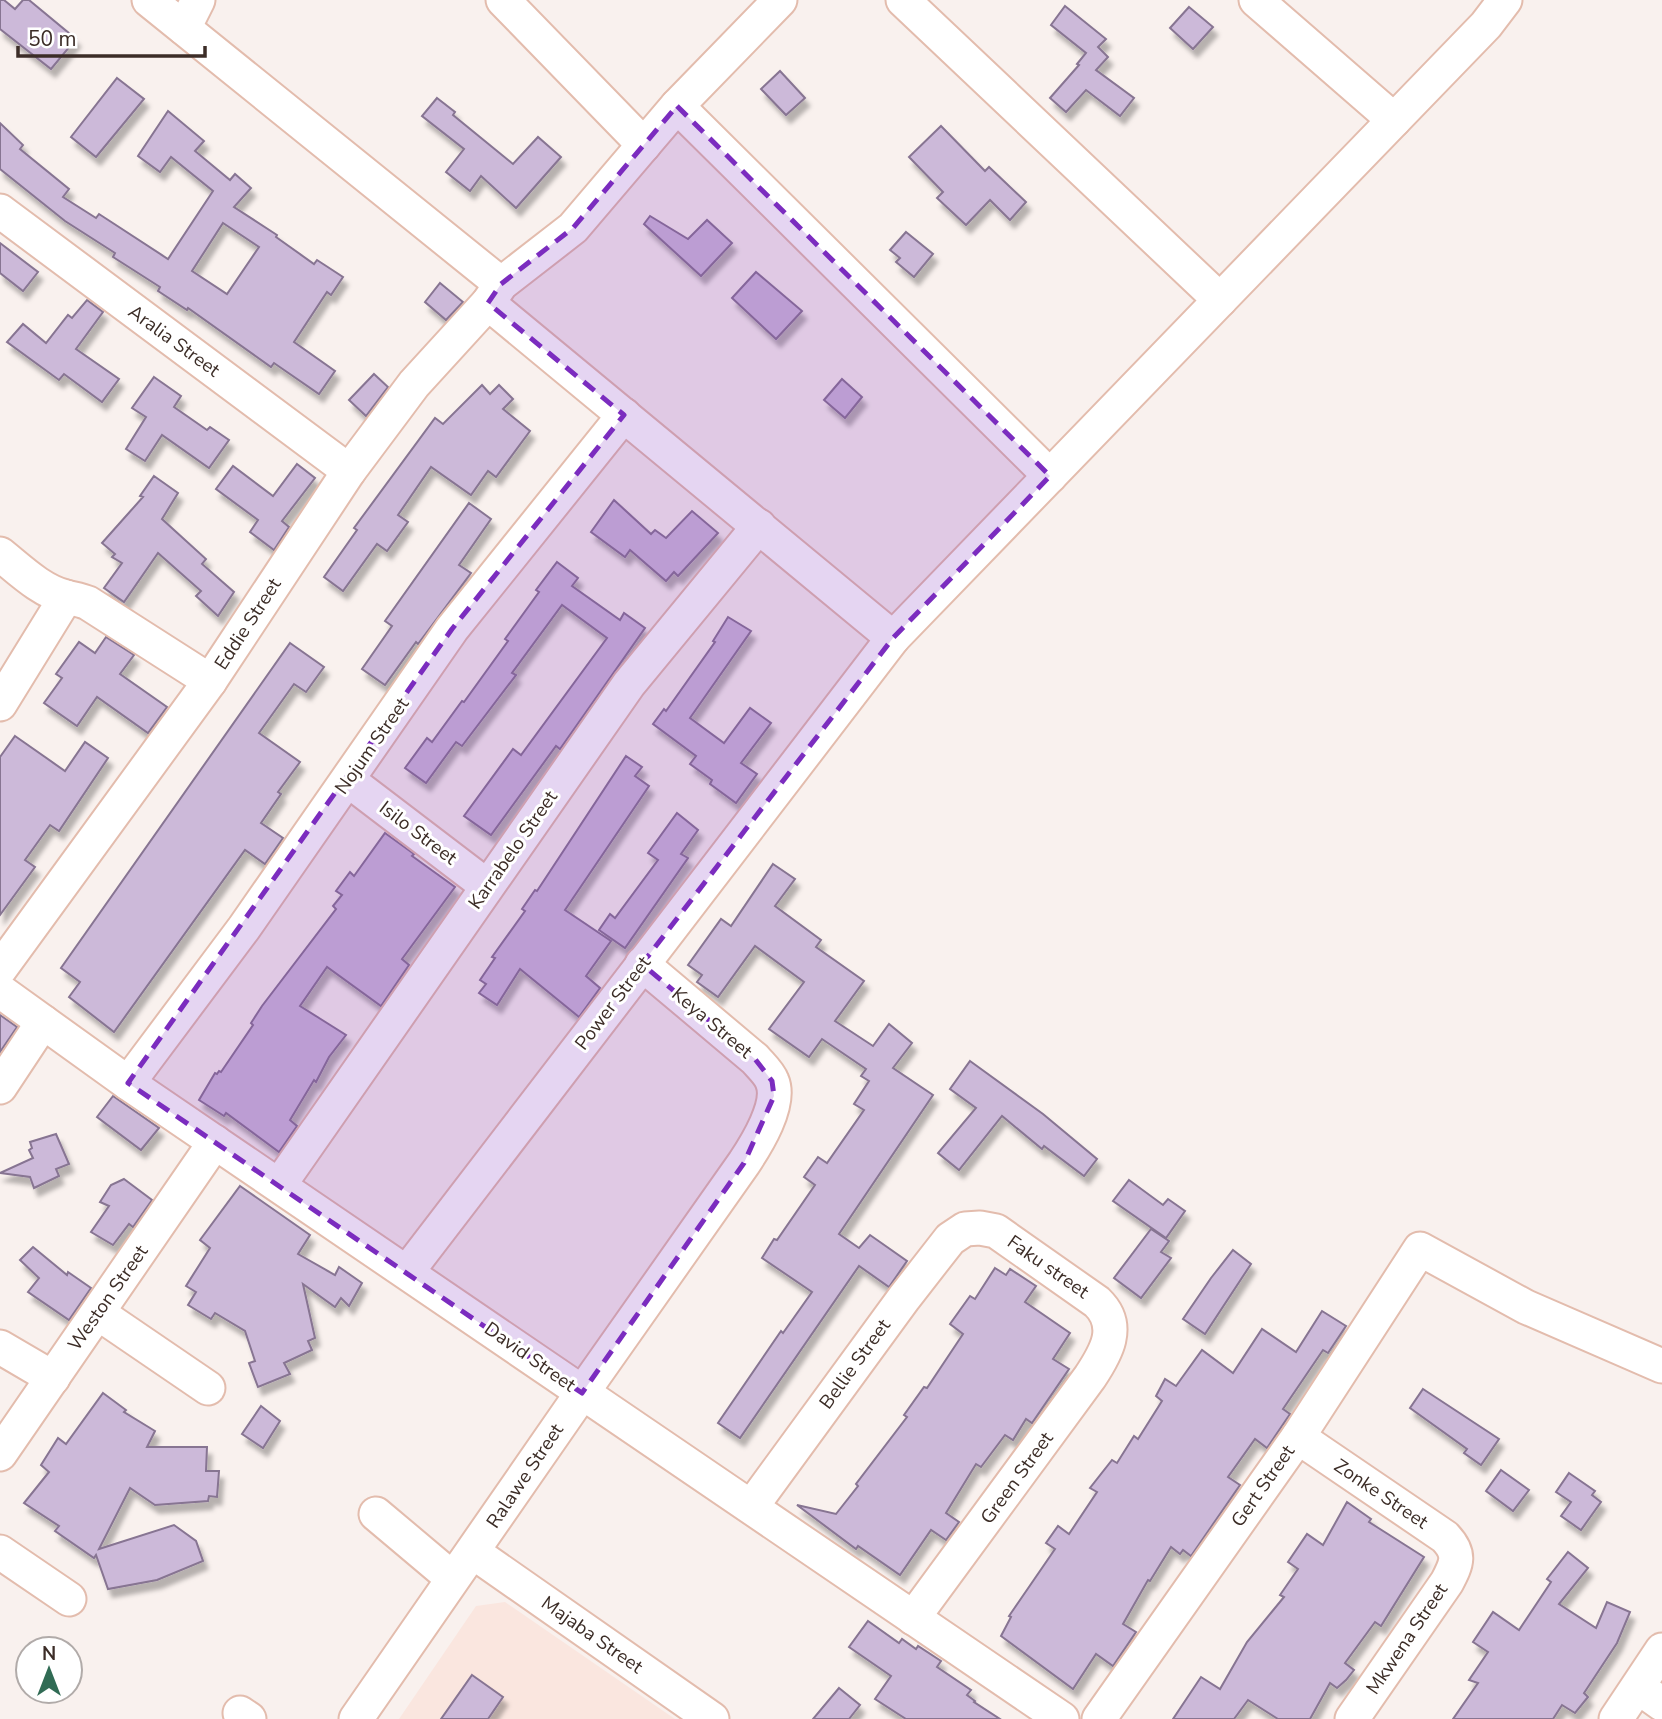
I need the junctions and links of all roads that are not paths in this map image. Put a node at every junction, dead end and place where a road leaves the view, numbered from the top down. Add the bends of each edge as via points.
1 (149, 0) edge
2 (503, 0) edge
3 (780, 0) edge
4 (903, 0) edge
5 (1256, 0) edge
6 (1505, 0) edge
7 (191, 14) edge
8 (677, 106) junction
9 (1394, 120) junction
10 (644, 145) junction
11 (0, 211) edge
12 (494, 294) junction
13 (1220, 300) junction
14 (624, 415) junction
15 (349, 471) junction
16 (1050, 476) junction
17 (759, 526) junction
18 (0, 554) edge
19 (66, 597) junction
20 (893, 638) junction
21 (210, 681) junction
22 (0, 704) edge
23 (348, 780) junction
24 (487, 887) junction
25 (642, 964) junction
26 (0, 969) edge
27 (0, 991) edge
28 (43, 1022) junction
29 (128, 1083) junction
30 (0, 1087) edge
31 (774, 1088) joint
32 (215, 1142) junction
33 (280, 1184) junction
34 (965, 1229) joint
35 (407, 1272) junction
36 (98, 1313) junction
37 (1110, 1331) joint
38 (0, 1347) edge
39 (1662, 1366) edge
40 (53, 1378) junction
41 (208, 1388) dead end
42 (582, 1393) junction
43 (1298, 1437) junction
44 (0, 1454) edge
45 (752, 1506) junction
46 (376, 1514) dead end
47 (0, 1552) edge
48 (473, 1552) junction
49 (1457, 1558) joint
50 (452, 1578) junction
51 (69, 1599) dead end
52 (913, 1618) junction
53 (1662, 1650) edge
54 (1650, 1696) edge
55 (356, 1719) edge
56 (712, 1719) edge
57 (1062, 1719) edge
58 (1099, 1719) edge
59 (1352, 1719) edge
60 (1616, 1719) edge

1 - 7 street
2 - 10 street
3 - 8 street, Eddie Street
4 - 13 street
5 - 9 street
6 - 9 street, Power Street
7 - 12 street
8 - 10 street, Eddie Street
8 - 16 street
9 - 13 street, Power Street
10 - 12 street, Eddie Street via 573,228
11 - 15 street, Aralia Street
12 - 14 street
12 - 15 street, Eddie Street via 414,384
13 - 16 street, Power Street
14 - 17 street
14 - 23 street, Nojum Street via 452,629
15 - 21 street, Eddie Street
16 - 20 street, Power Street
17 - 20 street
17 - 24 street, Karrabelo Street via 629,684
18 - 19 street via 37,583
19 - 21 street via 88,603
19 - 22 street
20 - 25 street, Power Street
21 - 26 street, Eddie Street
23 - 24 street, Isilo Street
23 - 29 street, Nojum Street
24 - 33 street, Karrabelo Street
25 - 31 street, Keya Street via 755,1059
25 - 35 street, Power Street
27 - 28 street, David Street
28 - 29 street, David Street
28 - 30 street
29 - 32 street, David Street
31 - 42 street, Ralawe Street via 757,1144
32 - 33 street, David Street
32 - 36 street, Weston Street
33 - 35 street, David Street
34 - 37 street, Faku street via 996,1231 1017,1244 1097,1302 1106,1311
34 - 45 street, Bellie Street via 950,1239 904,1298
35 - 42 street, David Street
36 - 40 street, Weston Street
36 - 41 street
37 - 52 street, Green Street via 1090,1377
38 - 40 street
39 - 43 street, Gert Street via 1526,1307 1420,1249
40 - 44 street, Weston Street
42 - 45 street, David Street
42 - 48 street, Ralawe Street
43 - 49 street, Zonke Street via 1445,1537
43 - 58 street, Gert Street
45 - 52 street, David Street
46 - 50 street
47 - 51 street
48 - 50 street, Ralawe Street
48 - 56 street, Majaba Street
49 - 59 street, Mkwena Street via 1447,1582
50 - 55 street, Ralawe Street
52 - 57 street, David Street
53 - 54 street
54 - 60 street

